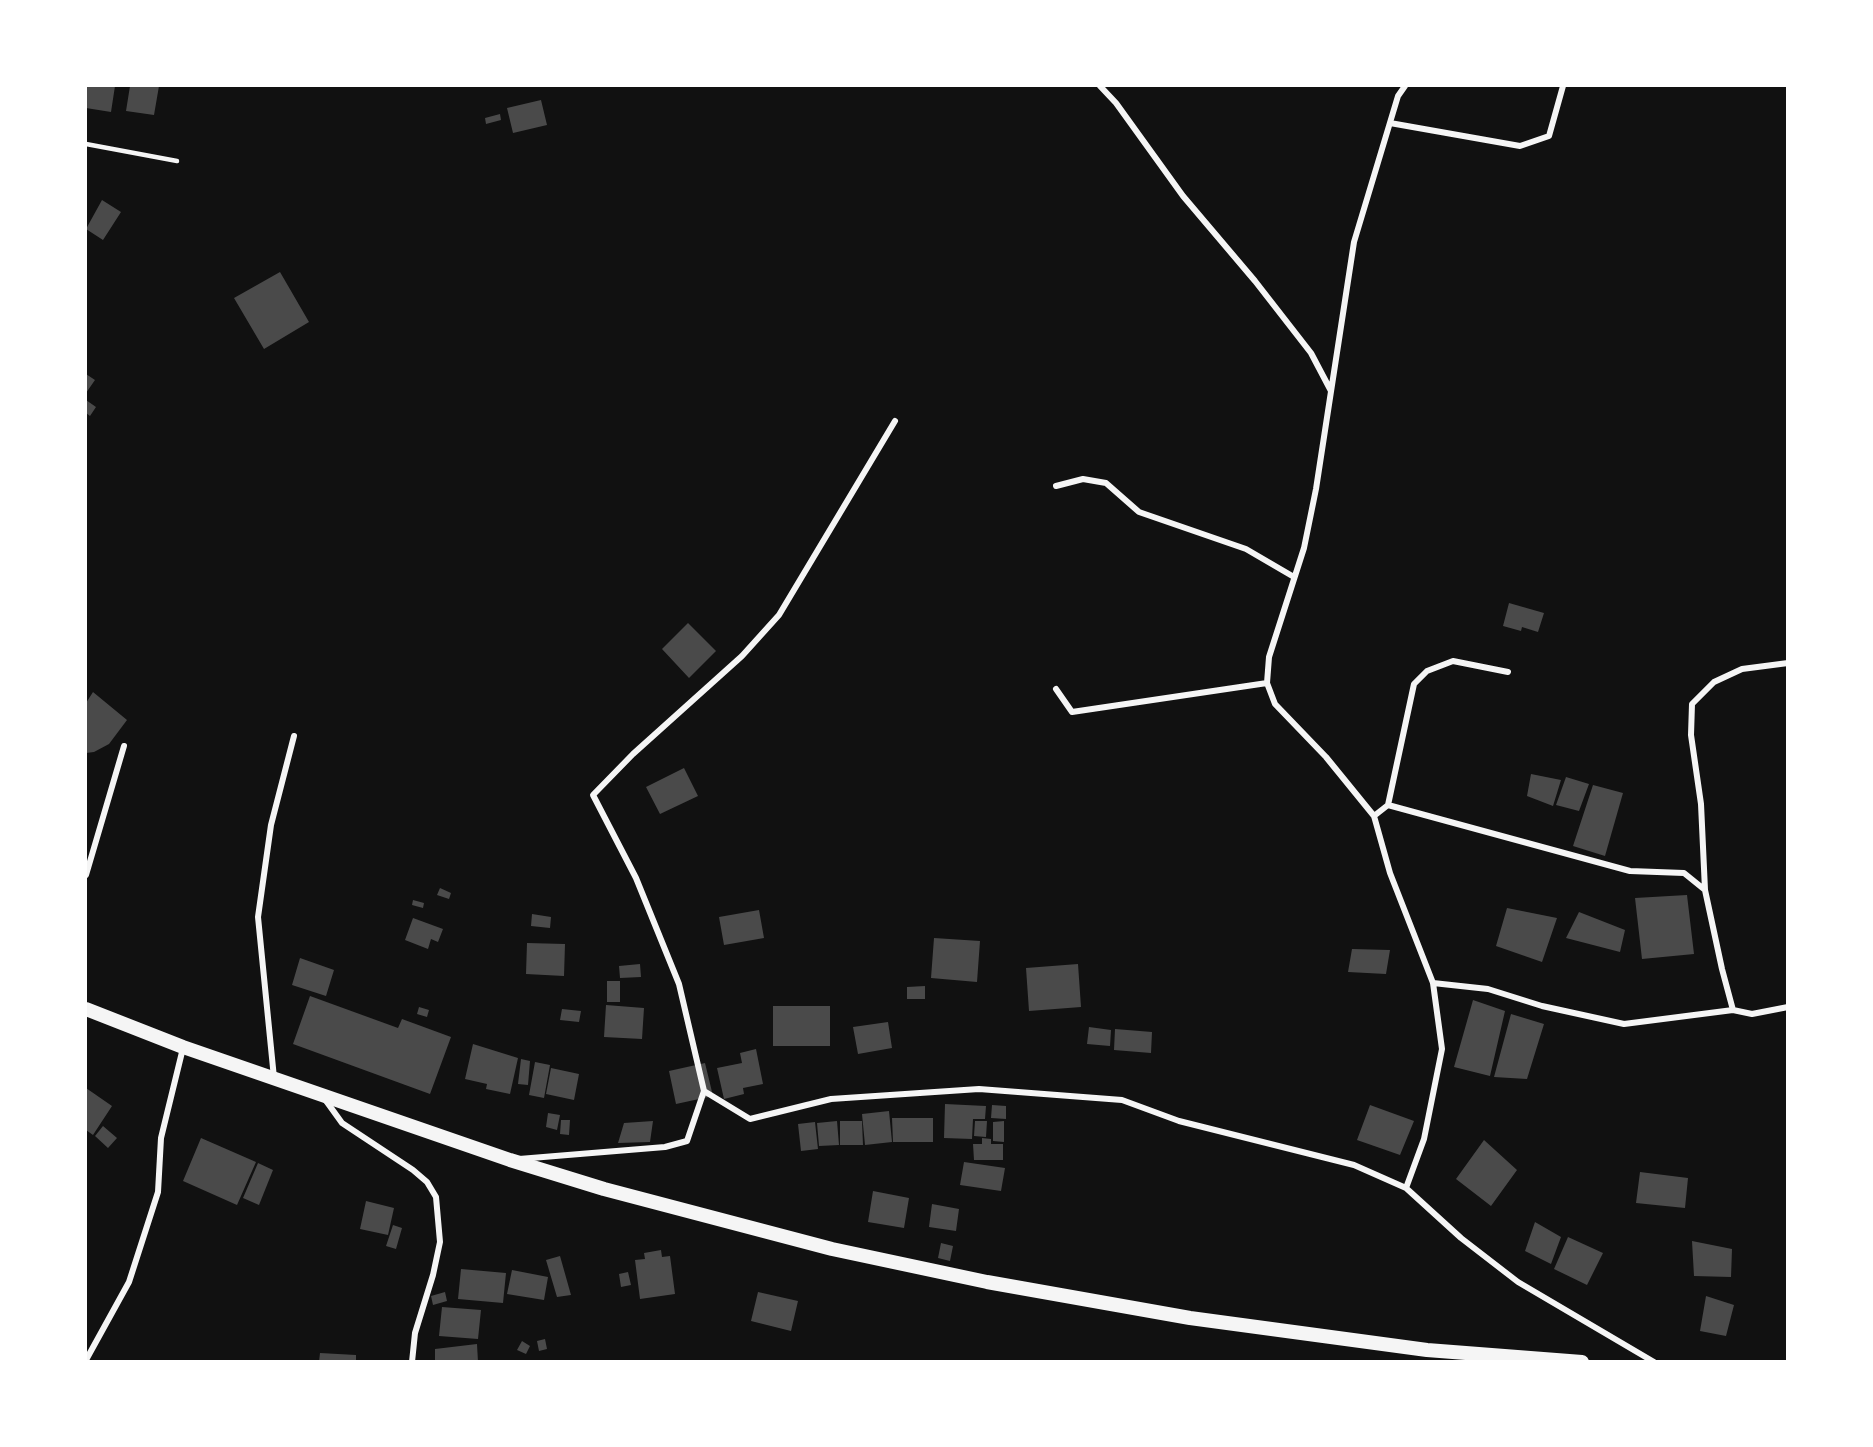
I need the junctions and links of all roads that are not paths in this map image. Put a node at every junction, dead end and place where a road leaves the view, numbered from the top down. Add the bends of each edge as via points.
1 (1100, 86) edge
2 (1405, 86) edge
3 (1563, 86) edge
4 (1390, 123) junction
5 (86, 144) edge
6 (177, 161) dead end
7 (1332, 392) junction
8 (895, 421) dead end
9 (1056, 486) dead end
10 (1294, 577) junction
11 (1788, 663) edge
12 (1508, 672) dead end
13 (1267, 683) junction
14 (1056, 689) dead end
15 (294, 736) dead end
16 (124, 746) dead end
17 (1388, 805) junction
18 (1374, 816) junction
19 (86, 875) edge
20 (1706, 890) junction
21 (1433, 983) junction
22 (1788, 1007) edge
23 (86, 1009) edge
24 (1733, 1010) junction
25 (183, 1047) junction
26 (274, 1079) junction
27 (704, 1091) junction
28 (323, 1096) junction
29 (510, 1160) junction
30 (1406, 1188) junction
31 (86, 1360) edge
32 (412, 1362) edge
33 (1582, 1362) edge
34 (1654, 1362) edge

1 - 7 street via 1183,196 1311,353
2 - 4 street
3 - 4 street via 1549,136 1520,146
4 - 7 street via 1354,242
5 - 6 lane
7 - 10 street via 1312,509
8 - 27 street via 779,615 742,656 593,795 636,878 672,965
9 - 10 street via 1083,479 1106,483 1139,512 1246,549
10 - 13 street via 1269,657
11 - 20 street via 1742,669 1714,682 1692,704 1691,735 1701,804
12 - 17 street via 1453,661 1427,671 1414,684
13 - 14 street via 1072,712
13 - 18 street via 1275,704 1326,757
15 - 26 street via 271,825 258,917
16 - 19 street
17 - 18 street
17 - 20 street via 1630,871 1684,873
18 - 21 street via 1390,873
20 - 24 street
21 - 24 street via 1488,989 1542,1006 1624,1024
21 - 30 street via 1442,1049 1424,1138
22 - 24 street via 1752,1014
23 - 25 main road
25 - 26 main road
25 - 31 street via 161,1138 158,1192 129,1282
26 - 28 main road
27 - 29 street via 687,1141 665,1147
27 - 30 street via 750,1119 831,1099 979,1089 1122,1100 1179,1121 1354,1165
28 - 29 main road
28 - 32 street via 342,1123 413,1170 436,1197 440,1242 415,1333
29 - 33 main road via 810,1243 987,1282 1190,1318 1427,1350
30 - 34 street via 1518,1282

